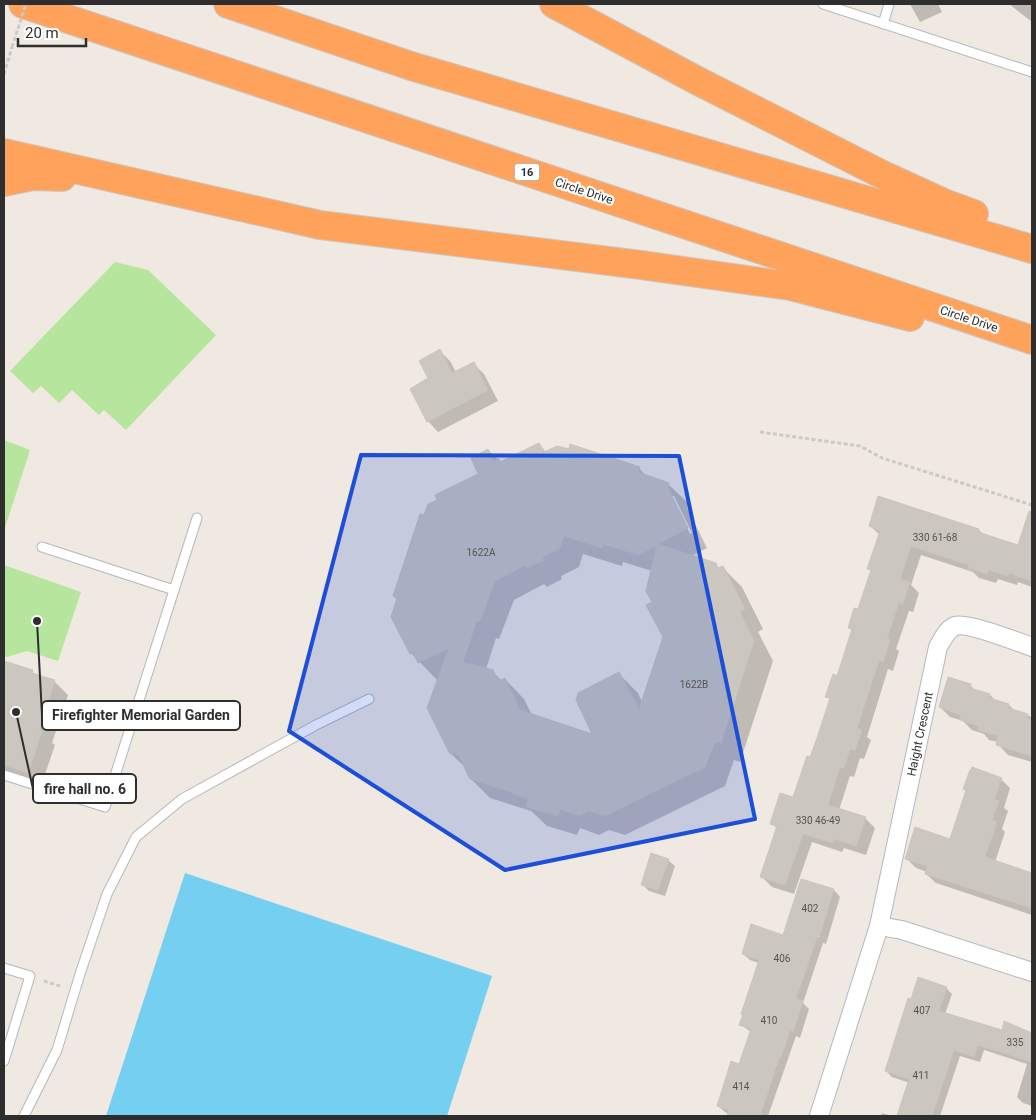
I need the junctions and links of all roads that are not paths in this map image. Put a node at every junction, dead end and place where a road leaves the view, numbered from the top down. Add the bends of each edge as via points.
1 (24, 4) edge
2 (228, 4) edge
3 (554, 4) edge
4 (823, 4) edge
5 (889, 4) edge
6 (883, 24) junction
7 (1032, 72) edge
8 (4, 153) edge
9 (132, 181) junction
10 (4, 182) edge
11 (1032, 235) edge
12 (1032, 249) edge
13 (1032, 340) edge
14 (1032, 348) edge
15 (197, 518) dead end
16 (42, 547) dead end
17 (174, 590) junction
18 (1032, 646) edge
19 (369, 699) dead end
20 (4, 775) edge
21 (879, 926) junction
22 (4, 968) edge
23 (1032, 972) edge
24 (4, 1061) edge
25 (24, 1116) edge
26 (819, 1116) edge

1 - 13 highway, Circle Drive / 16
2 - 12 highway via 412,66
3 - 11 highway via 885,176 944,203
4 - 6 lane
5 - 6 lane
6 - 7 lane
8 - 9 highway
9 - 10 highway via 33,176
9 - 14 highway via 320,225 790,286
15 - 17 lane
16 - 17 lane
17 - 20 lane via 105,806
18 - 21 street, Haight Crescent via 957,625 948,631 938,647
19 - 25 lane via 182,799 136,837 106,894 57,1050
21 - 23 street via 902,930
21 - 26 street, Haight Crescent
22 - 24 lane via 30,976

